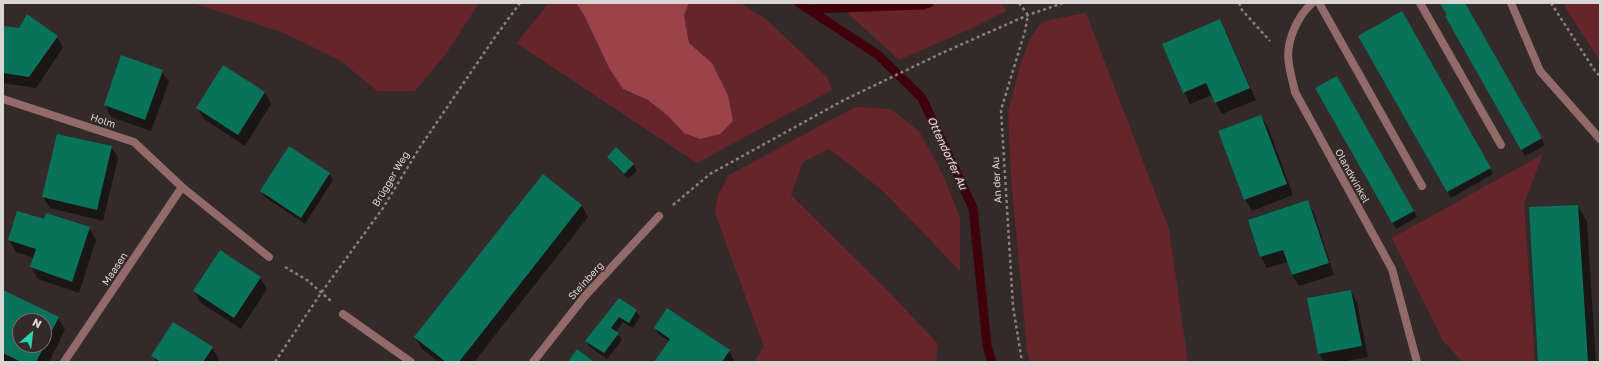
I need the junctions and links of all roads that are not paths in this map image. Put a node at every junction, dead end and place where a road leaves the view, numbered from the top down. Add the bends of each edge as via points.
1 (1312, 3) edge
2 (1319, 3) edge
3 (1420, 3) edge
4 (1511, 3) edge
5 (3, 100) edge
6 (1600, 139) edge
7 (1501, 145) dead end
8 (1422, 186) dead end
9 (182, 187) junction
10 (659, 216) road end
11 (269, 257) road end
12 (343, 314) road end
13 (64, 362) edge
14 (411, 362) edge
15 (534, 362) edge
16 (1417, 362) edge

1 - 16 street, Olandwinkel via 1296,22 1291,39 1288,62 1295,92 1392,269
2 - 8 street
3 - 7 street
4 - 6 street via 1540,71
5 - 9 street, Holm via 134,142
9 - 11 street, Holm
9 - 13 street, Maasen
10 - 15 street, Steinberg via 585,296
12 - 14 street

